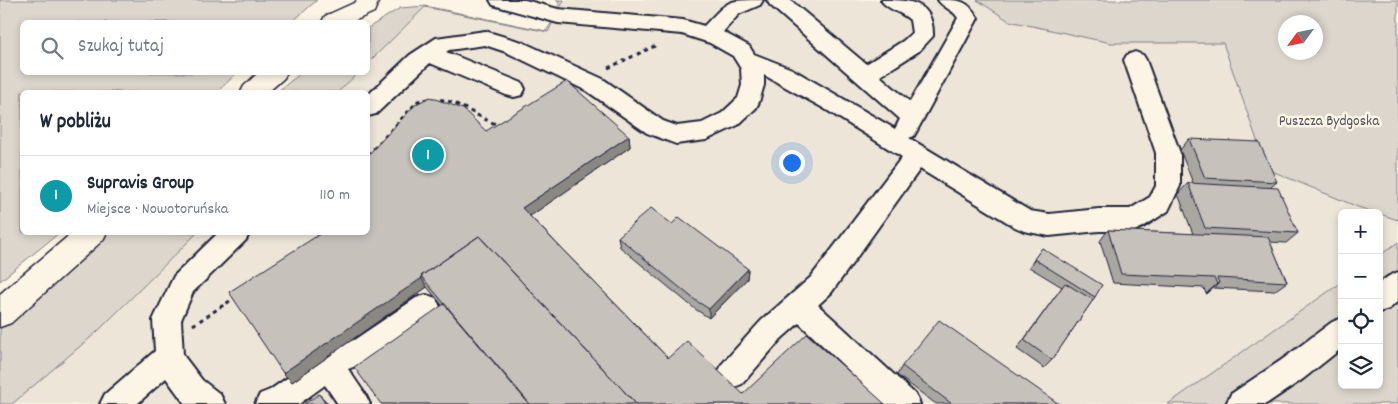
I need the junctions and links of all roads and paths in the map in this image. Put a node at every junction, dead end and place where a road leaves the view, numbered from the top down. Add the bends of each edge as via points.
1 (348, 0) edge
2 (368, 0) edge
3 (500, 0) edge
4 (753, 0) edge
5 (777, 0) edge
6 (891, 0) edge
7 (948, 0) edge
8 (333, 20) edge
9 (337, 20) edge
10 (708, 35) junction
11 (428, 53) junction
12 (747, 60) junction
13 (1135, 60) dead end
14 (272, 75) edge
15 (864, 75) junction
16 (514, 89) dead end
17 (254, 90) edge
18 (370, 106) edge
19 (913, 117) junction
20 (908, 149) junction
21 (89, 235) edge
22 (234, 235) edge
23 (244, 292) edge
24 (798, 305) junction
25 (426, 307) dead end
26 (0, 314) edge
27 (1338, 334) edge
28 (168, 347) junction
29 (362, 351) junction
30 (732, 374) dead end
31 (336, 376) junction
32 (116, 404) edge
33 (210, 404) edge
34 (270, 404) edge
35 (296, 404) edge
36 (356, 404) edge
37 (905, 404) edge
38 (1242, 404) edge

1 - 8 main road
2 - 9 main road via 366,7
3 - 10 lane via 558,16 683,27
4 - 10 lane via 732,9
5 - 15 lane
6 - 15 lane via 901,2 916,14 922,23 922,36 912,46
7 - 19 lane via 963,8 968,18
10 - 12 lane via 741,51
11 - 12 lane via 444,43 485,38 514,47 595,85 656,127 676,135 706,131 730,119 748,102 753,85 752,68
11 - 16 lane
11 - 18 lane
12 - 20 lane via 784,75
13 - 20 lane via 1168,153 1168,186 1159,204 1134,220 1049,225 1024,220
14 - 17 main road
15 - 19 lane
19 - 20 lane
20 - 24 lane via 821,285
21 - 26 main road
22 - 28 lane via 183,284 167,320
23 - 28 path
24 - 30 lane
24 - 37 lane
25 - 29 lane
27 - 38 lane
28 - 32 lane
28 - 33 lane via 180,376 200,400
29 - 31 lane
29 - 34 lane via 338,358
31 - 35 lane
31 - 36 lane

